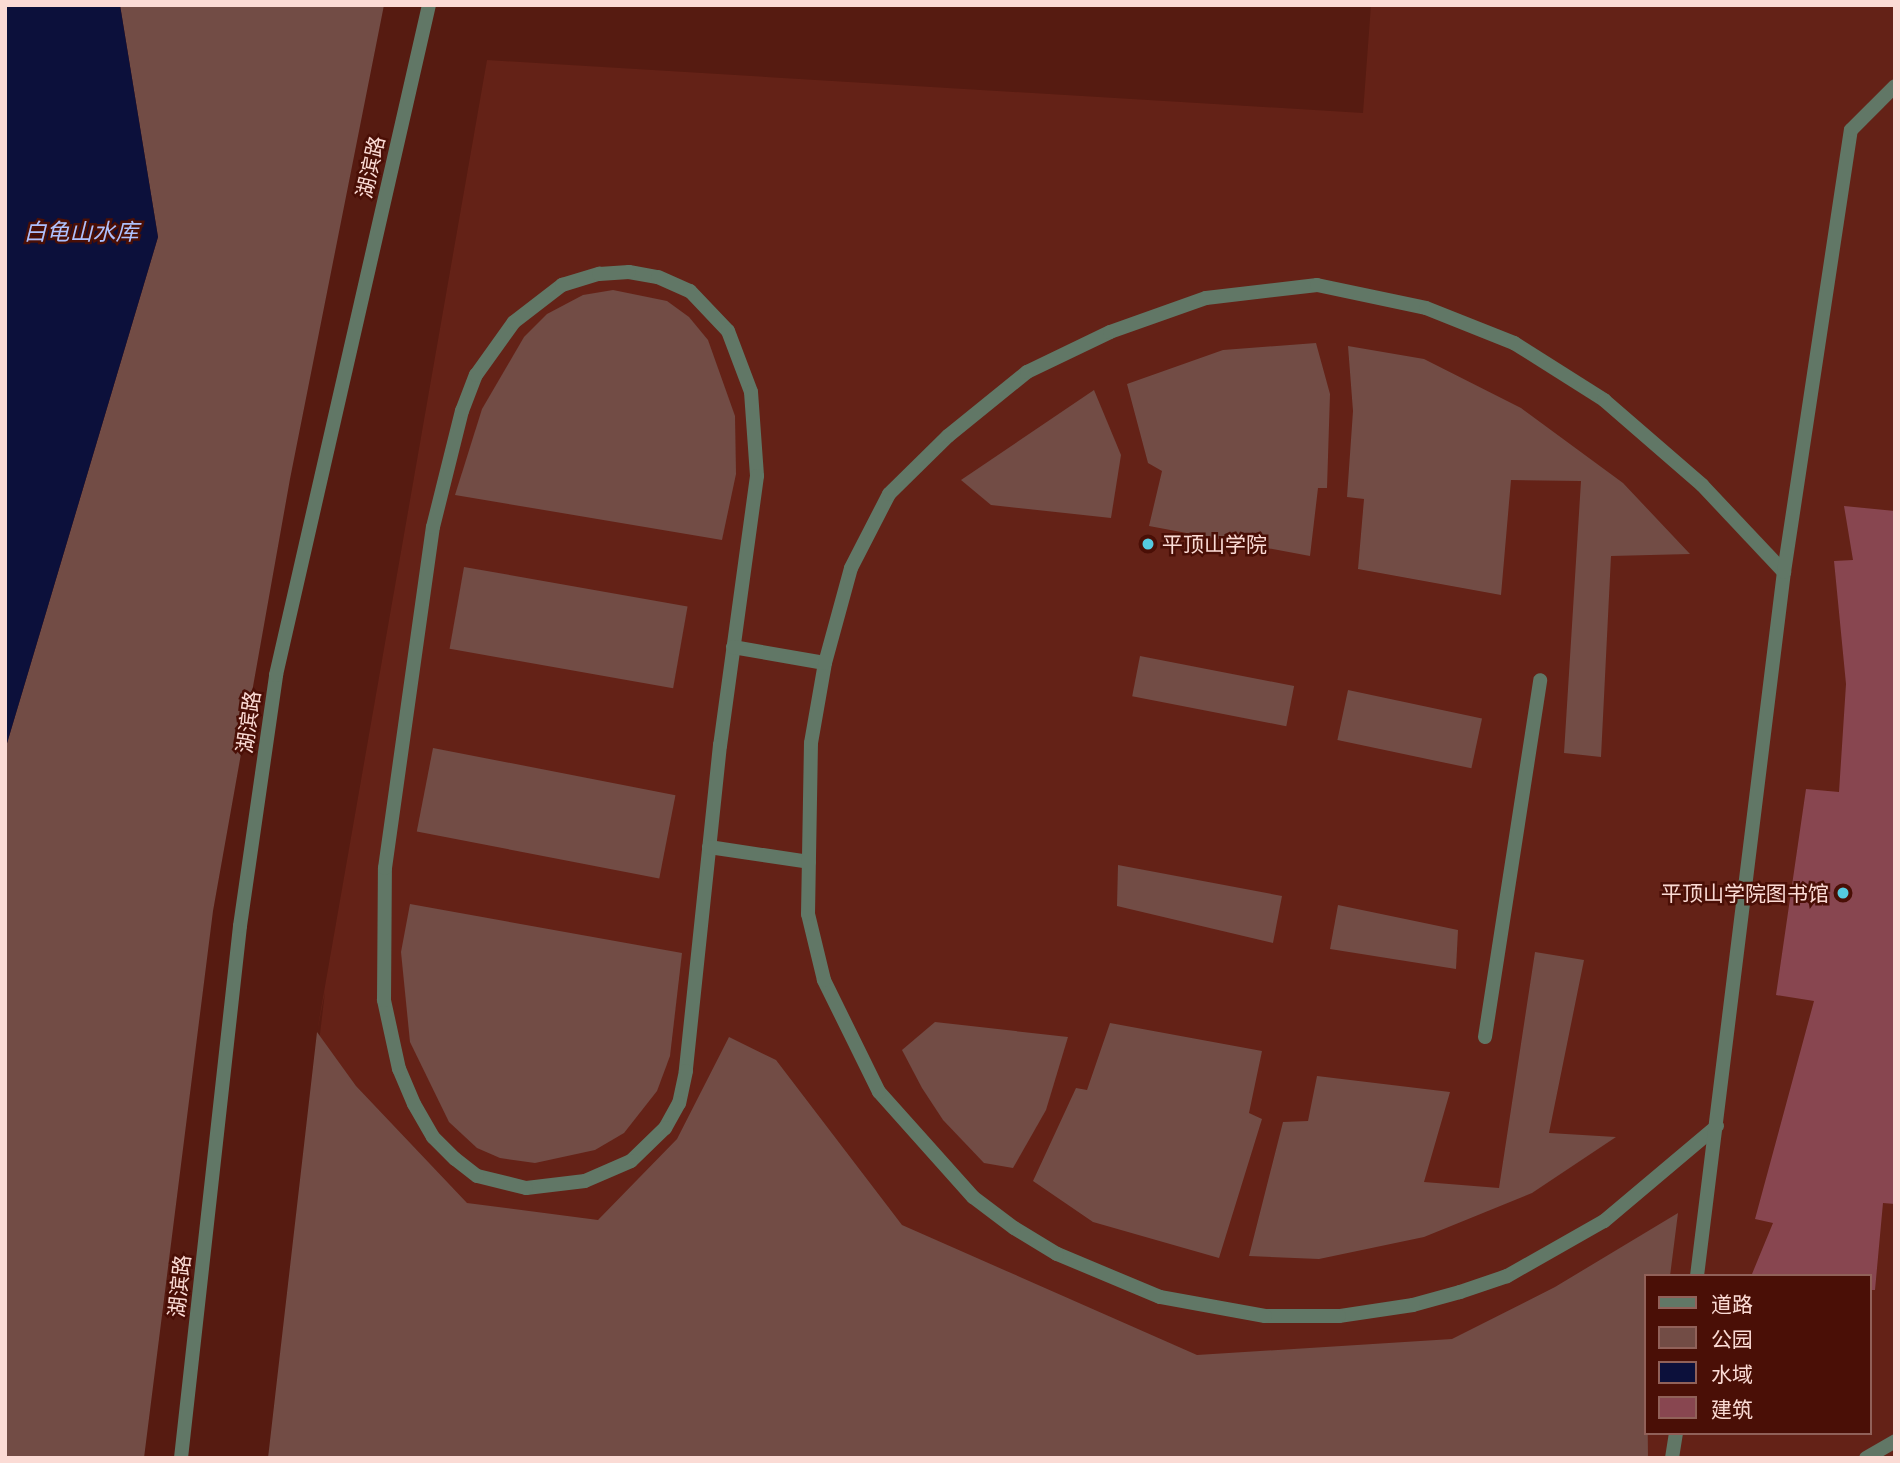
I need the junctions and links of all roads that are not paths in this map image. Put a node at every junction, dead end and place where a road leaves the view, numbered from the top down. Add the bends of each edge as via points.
1 (429, 5) edge
2 (1895, 86) edge
3 (1784, 572) junction
4 (733, 647) junction
5 (825, 663) junction
6 (1540, 680) dead end
7 (709, 847) junction
8 (809, 862) junction
9 (1485, 1037) dead end
10 (1717, 1126) junction
11 (1697, 1274) edge
12 (1676, 1435) edge
13 (1895, 1441) edge
14 (181, 1458) edge
15 (1672, 1458) edge
16 (1866, 1458) edge

1 - 14 street, 湖滨路 via 276,675 240,926
2 - 3 street via 1851,130
3 - 5 street via 1702,485 1604,400 1514,343 1426,308 1317,285 1206,298 1110,331 1027,372 948,436 889,494 851,568
3 - 10 street
4 - 5 street
4 - 7 street
4 - 7 street via 757,476 757,433 751,391 727,331 690,291 658,277 599,274 562,285 514,322 476,375 462,411 433,527 385,867 384,1000 399,1069 433,1137 477,1176 504,1185 554,1187 584,1181 631,1161 665,1128 679,1103 686,1071
5 - 8 street via 811,743
6 - 9 street
7 - 8 street
8 - 10 street via 808,914 824,980 879,1092 973,1197 1014,1228 1057,1254 1160,1297 1265,1317 1339,1316 1413,1305 1460,1292 1507,1276 1604,1221
10 - 11 street
12 - 15 street
13 - 16 street

